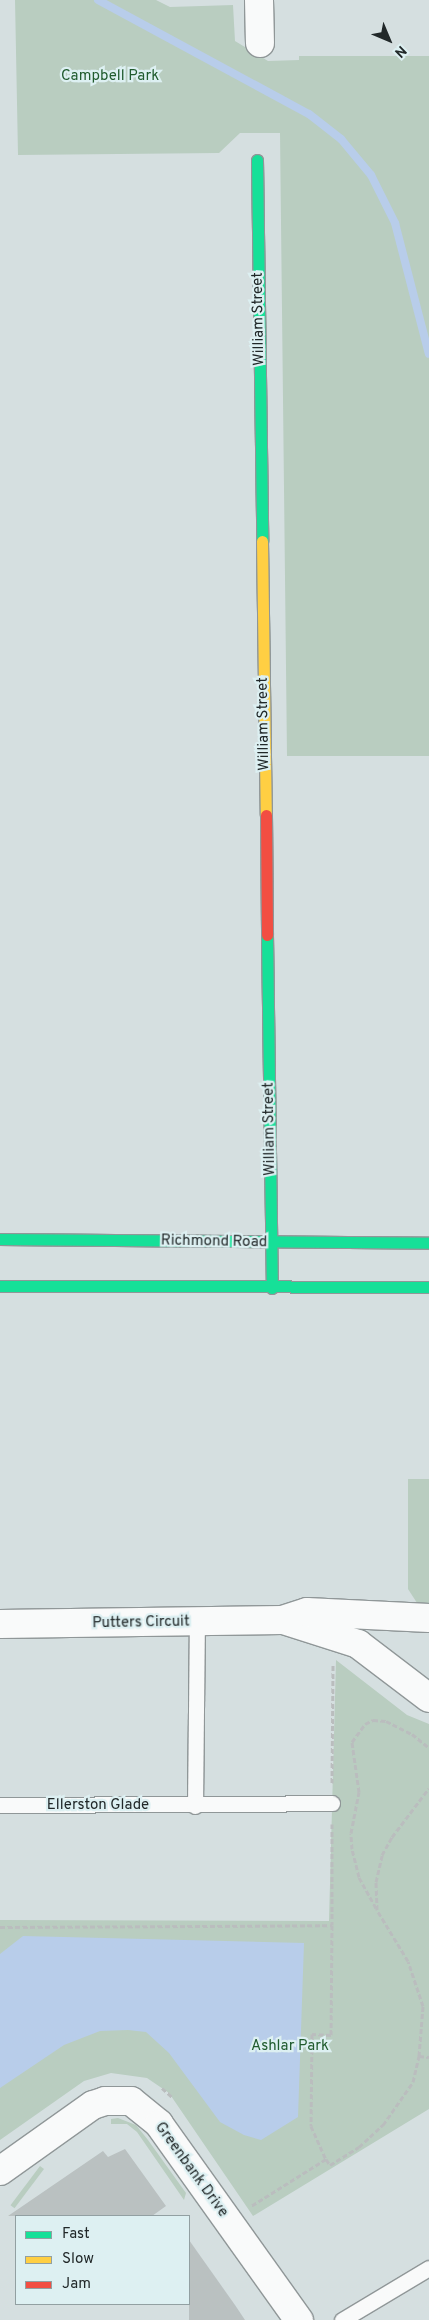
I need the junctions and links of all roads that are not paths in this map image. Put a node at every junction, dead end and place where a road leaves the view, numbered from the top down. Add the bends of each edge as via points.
1 (259, 0) edge
2 (260, 43) dead end
3 (256, 160) dead end
4 (0, 1239) edge
5 (272, 1243) junction
6 (429, 1243) edge
7 (0, 1286) edge
8 (429, 1287) edge
9 (272, 1288) junction
10 (429, 1618) edge
11 (282, 1620) junction
12 (197, 1622) junction
13 (0, 1624) edge
14 (429, 1698) edge
15 (332, 1803) dead end
16 (0, 1805) edge
17 (196, 1806) junction
18 (0, 2172) edge
19 (429, 2268) edge
20 (299, 2320) edge
21 (342, 2320) edge

1 - 2 street
3 - 5 street, William Street
4 - 5 street, Richmond Road
5 - 6 street, Richmond Road
5 - 9 street, William Street
7 - 9 street
8 - 9 street
10 - 11 street, Putters Circuit via 307,1612
11 - 12 street, Putters Circuit
11 - 14 street, Putters Circuit via 358,1644
12 - 13 street, Putters Circuit
12 - 17 lane
15 - 17 lane, Ellerston Glade
16 - 17 lane, Ellerston Glade
18 - 20 street, Greenbank Drive via 93,2105 112,2100 131,2101 159,2124
19 - 21 lane

